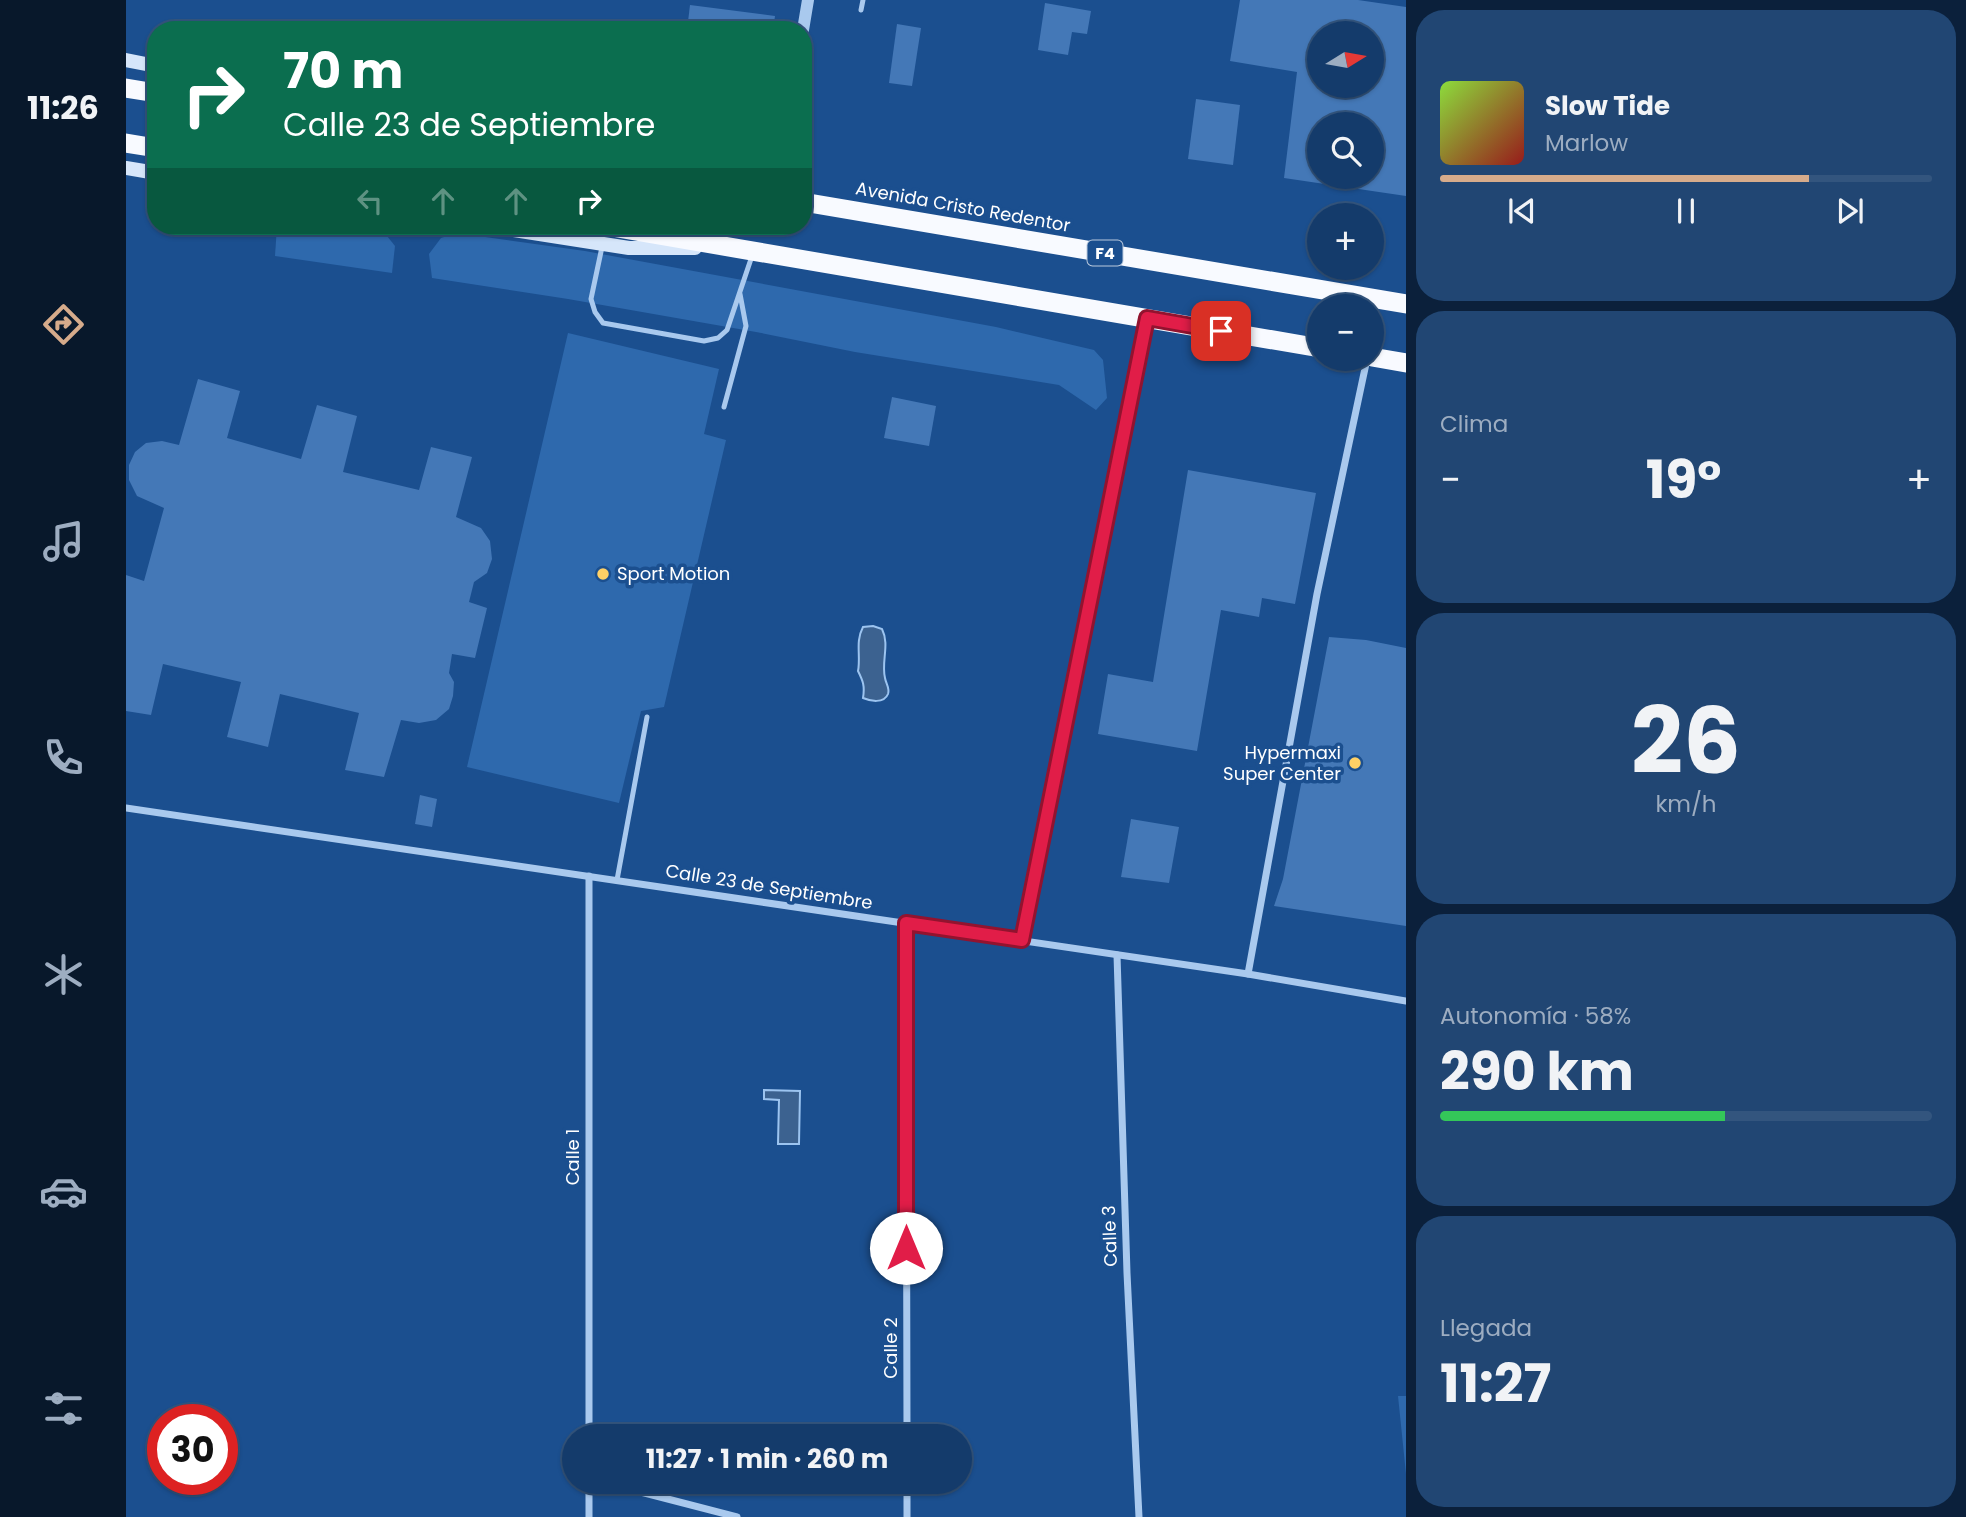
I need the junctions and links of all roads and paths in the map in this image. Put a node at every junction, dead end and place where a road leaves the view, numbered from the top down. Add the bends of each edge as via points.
1 (808, 0) edge
2 (863, 0) edge
3 (861, 10) dead end
4 (804, 21) edge
5 (126, 60) edge
6 (147, 64) edge
7 (126, 88) edge
8 (147, 92) edge
9 (126, 143) edge
10 (147, 146) edge
11 (126, 169) edge
12 (147, 172) edge
13 (812, 204) edge
14 (604, 235) edge
15 (744, 249) junction
16 (739, 293) junction
17 (1406, 304) edge
18 (1147, 318) junction
19 (1307, 346) edge
20 (1384, 359) edge
21 (1406, 363) edge
22 (1364, 371) edge
23 (724, 407) dead end
24 (647, 717) dead end
25 (126, 808) edge
26 (589, 876) junction
27 (617, 880) junction
28 (906, 923) junction
29 (1022, 940) junction
30 (1117, 954) junction
31 (1248, 974) junction
32 (1406, 1001) edge
33 (589, 1424) edge
34 (907, 1424) edge
35 (589, 1494) edge
36 (648, 1494) edge
37 (907, 1494) edge
38 (589, 1517) edge
39 (737, 1517) edge
40 (907, 1517) edge
41 (1139, 1517) edge

1 - 4 street
2 - 3 lane
5 - 6 main road
7 - 8 highway
9 - 10 highway
11 - 12 main road
13 - 17 highway, Avenida Cristo Redentor / F4
14 - 15 highway
14 - 16 lane via 592,299 603,323 704,341 718,338 727,330
15 - 16 lane
15 - 18 highway
16 - 23 lane via 746,326
18 - 19 highway
18 - 29 street
20 - 21 highway
22 - 31 street via 1317,594
24 - 27 lane
25 - 26 street, Calle 23 de Septiembre
26 - 27 street, Calle 23 de Septiembre
26 - 33 street, Calle 1
27 - 28 street, Calle 23 de Septiembre
28 - 29 street, Calle 23 de Septiembre
28 - 34 street, Calle 2
29 - 30 street, Calle 23 de Septiembre
30 - 31 street, Calle 23 de Septiembre
30 - 41 street, Calle 3
31 - 32 street, Calle 23 de Septiembre
35 - 38 street
36 - 39 street
37 - 40 street

